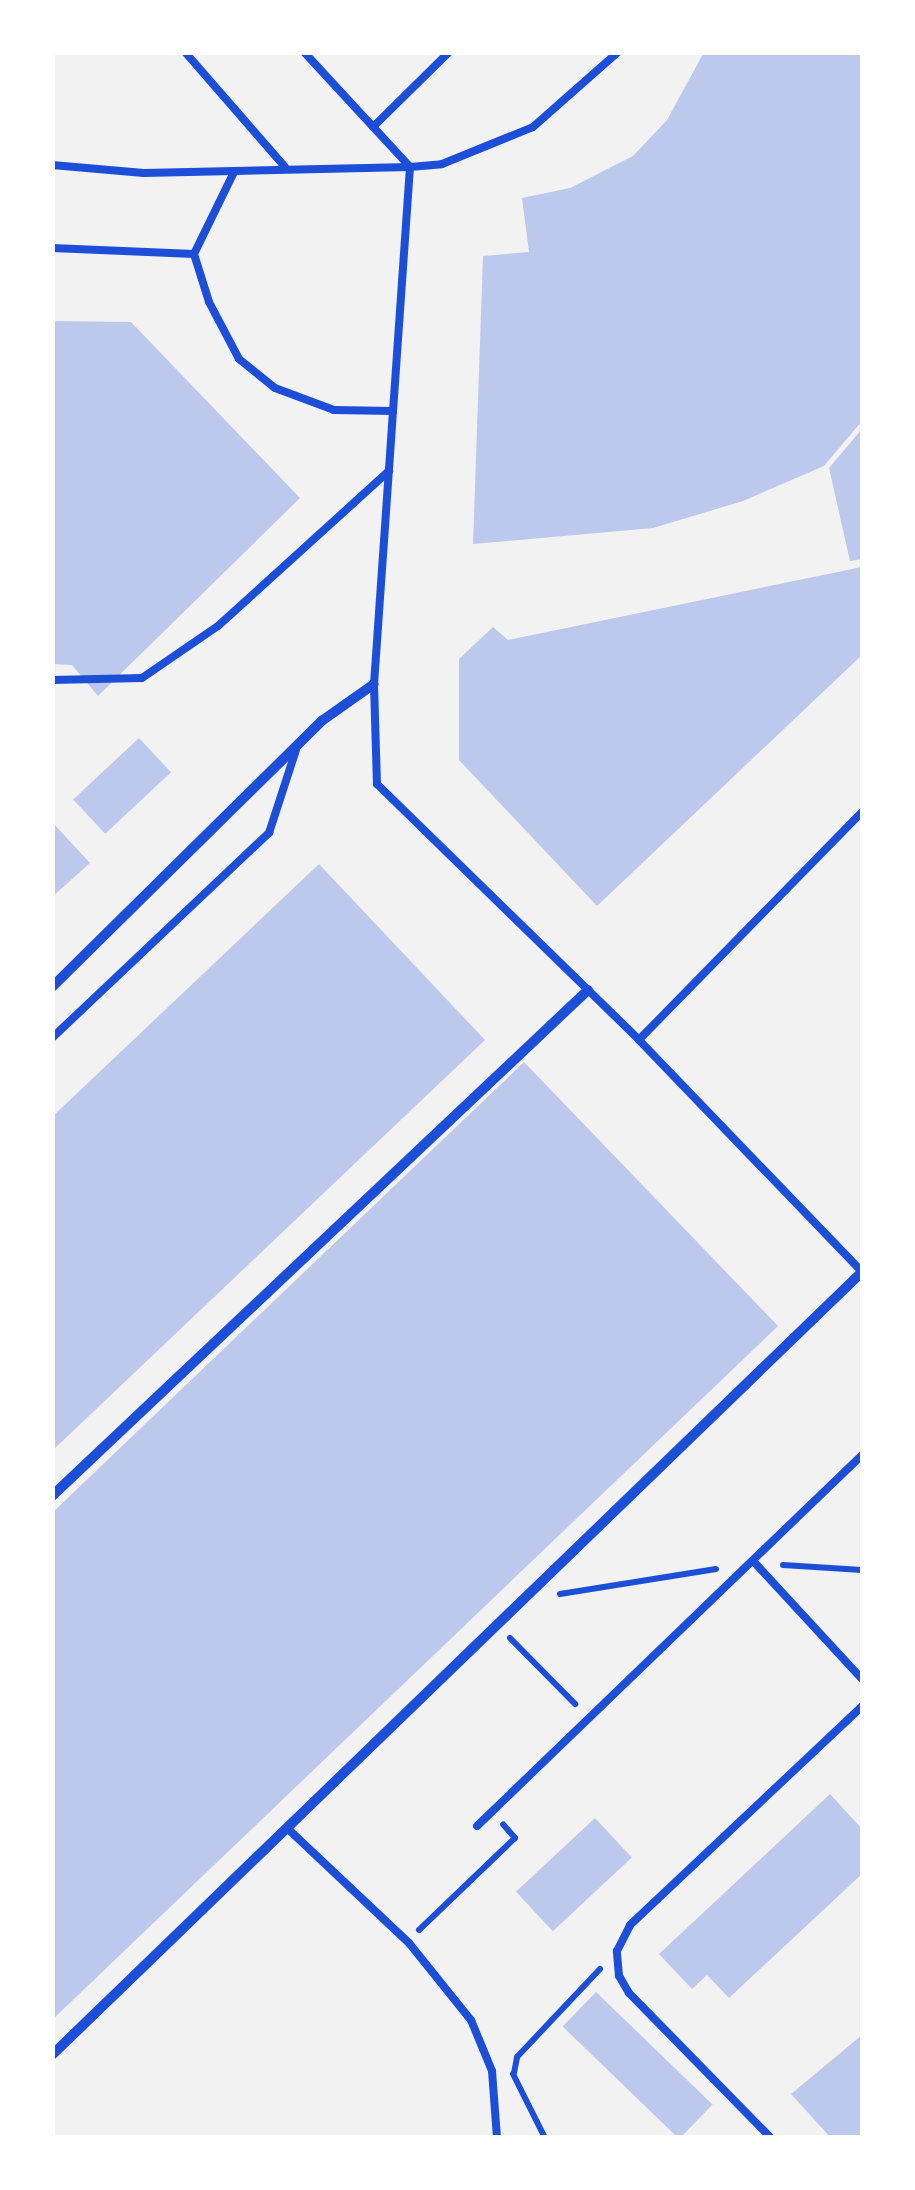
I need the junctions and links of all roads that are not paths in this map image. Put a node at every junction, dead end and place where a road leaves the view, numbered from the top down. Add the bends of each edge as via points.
1 (185, 52) edge
2 (304, 52) edge
3 (449, 52) edge
4 (618, 52) edge
5 (373, 127) junction
6 (52, 165) edge
7 (286, 167) junction
8 (410, 167) junction
9 (234, 172) junction
10 (52, 248) edge
11 (194, 254) junction
12 (393, 411) junction
13 (389, 471) junction
14 (52, 680) edge
15 (374, 684) junction
16 (298, 744) junction
17 (862, 812) edge
18 (52, 988) edge
19 (588, 990) junction
20 (52, 1038) edge
21 (639, 1040) junction
22 (862, 1272) edge
23 (862, 1455) edge
24 (52, 1496) edge
25 (755, 1563) junction
26 (862, 1679) edge
27 (862, 1706) edge
28 (477, 1826) dead end
29 (287, 1828) junction
30 (52, 2055) edge
31 (497, 2138) edge
32 (771, 2138) edge

1 - 7 lane
2 - 5 lane
3 - 5 lane
4 - 8 lane via 532,128 442,164
5 - 8 lane
6 - 9 lane
7 - 8 lane
7 - 9 lane
8 - 12 lane
9 - 11 lane
10 - 11 lane
11 - 12 lane via 209,302 239,359 276,388 334,410
12 - 13 lane
13 - 14 lane via 218,626 142,678
13 - 15 lane
15 - 16 street
15 - 19 lane via 377,784
16 - 18 street
16 - 20 lane via 269,834
17 - 21 lane
19 - 21 lane
19 - 24 street
21 - 22 lane
22 - 29 street
23 - 25 lane
25 - 26 lane
25 - 28 lane
27 - 32 lane via 630,1925 617,1951 629,1993
29 - 30 street
29 - 31 lane via 409,1943 471,2020 492,2071

